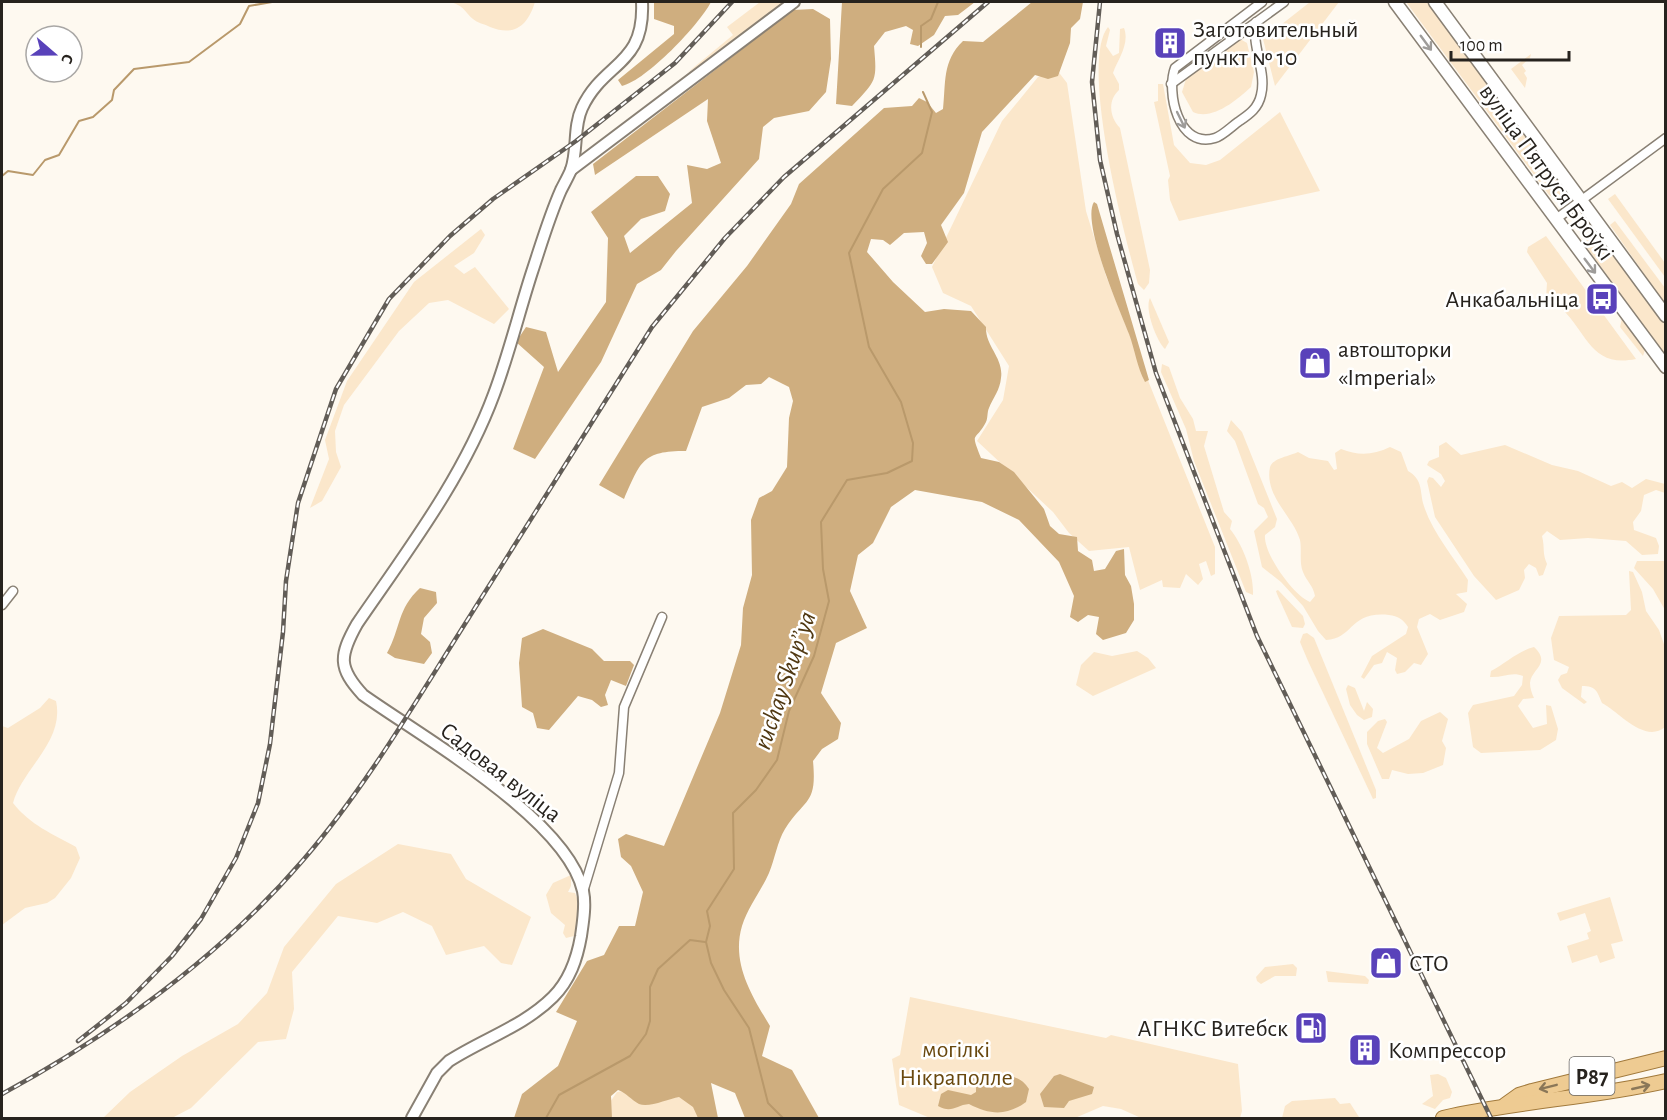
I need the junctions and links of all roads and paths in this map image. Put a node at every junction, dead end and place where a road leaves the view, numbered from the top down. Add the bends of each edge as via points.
1 (642, 2) edge
2 (794, 2) edge
3 (1262, 2) edge
4 (1284, 2) edge
5 (1395, 2) edge
6 (1435, 2) edge
7 (1256, 22) junction
8 (1172, 84) junction
9 (1665, 138) edge
10 (571, 170) junction
11 (1582, 202) junction
12 (1556, 219) junction
13 (1665, 316) edge
14 (1665, 367) edge
15 (13, 591) dead end
16 (2, 604) edge
17 (662, 618) dead end
18 (584, 892) junction
19 (1665, 1058) edge
20 (1665, 1081) edge
21 (1520, 1100) junction
22 (412, 1119) edge
23 (1443, 1119) edge

1 - 10 street via 638,40 630,56 597,86 583,106
2 - 10 street
3 - 8 street via 1175,68
4 - 7 street
5 -> 12 main road, вуліца Пятруся Броўкі
6 - 11 main road, вуліца Пятруся Броўкі
7 - 8 street
8 -> 7 street via 1177,115 1186,132 1199,138 1215,138 1253,112 1262,85 1255,47
9 - 11 street
10 - 18 street, Садовая вуліца via 472,449 348,640 342,668 363,695 537,821 572,864
11 - 12 street
11 - 13 main road, вуліца Пятруся Броўкі
12 -> 14 main road, вуліца Пятруся Броўкі
15 - 16 street
17 - 18 street, Садовая вуліца via 624,707 619,773
18 - 22 street, Садовая вуліца via 578,949 565,982 538,1010 449,1061 437,1073
19 -> 21 main road, Р87
21 -> 20 main road, Р87 via 1616,1093
21 - 23 main road, Р87

